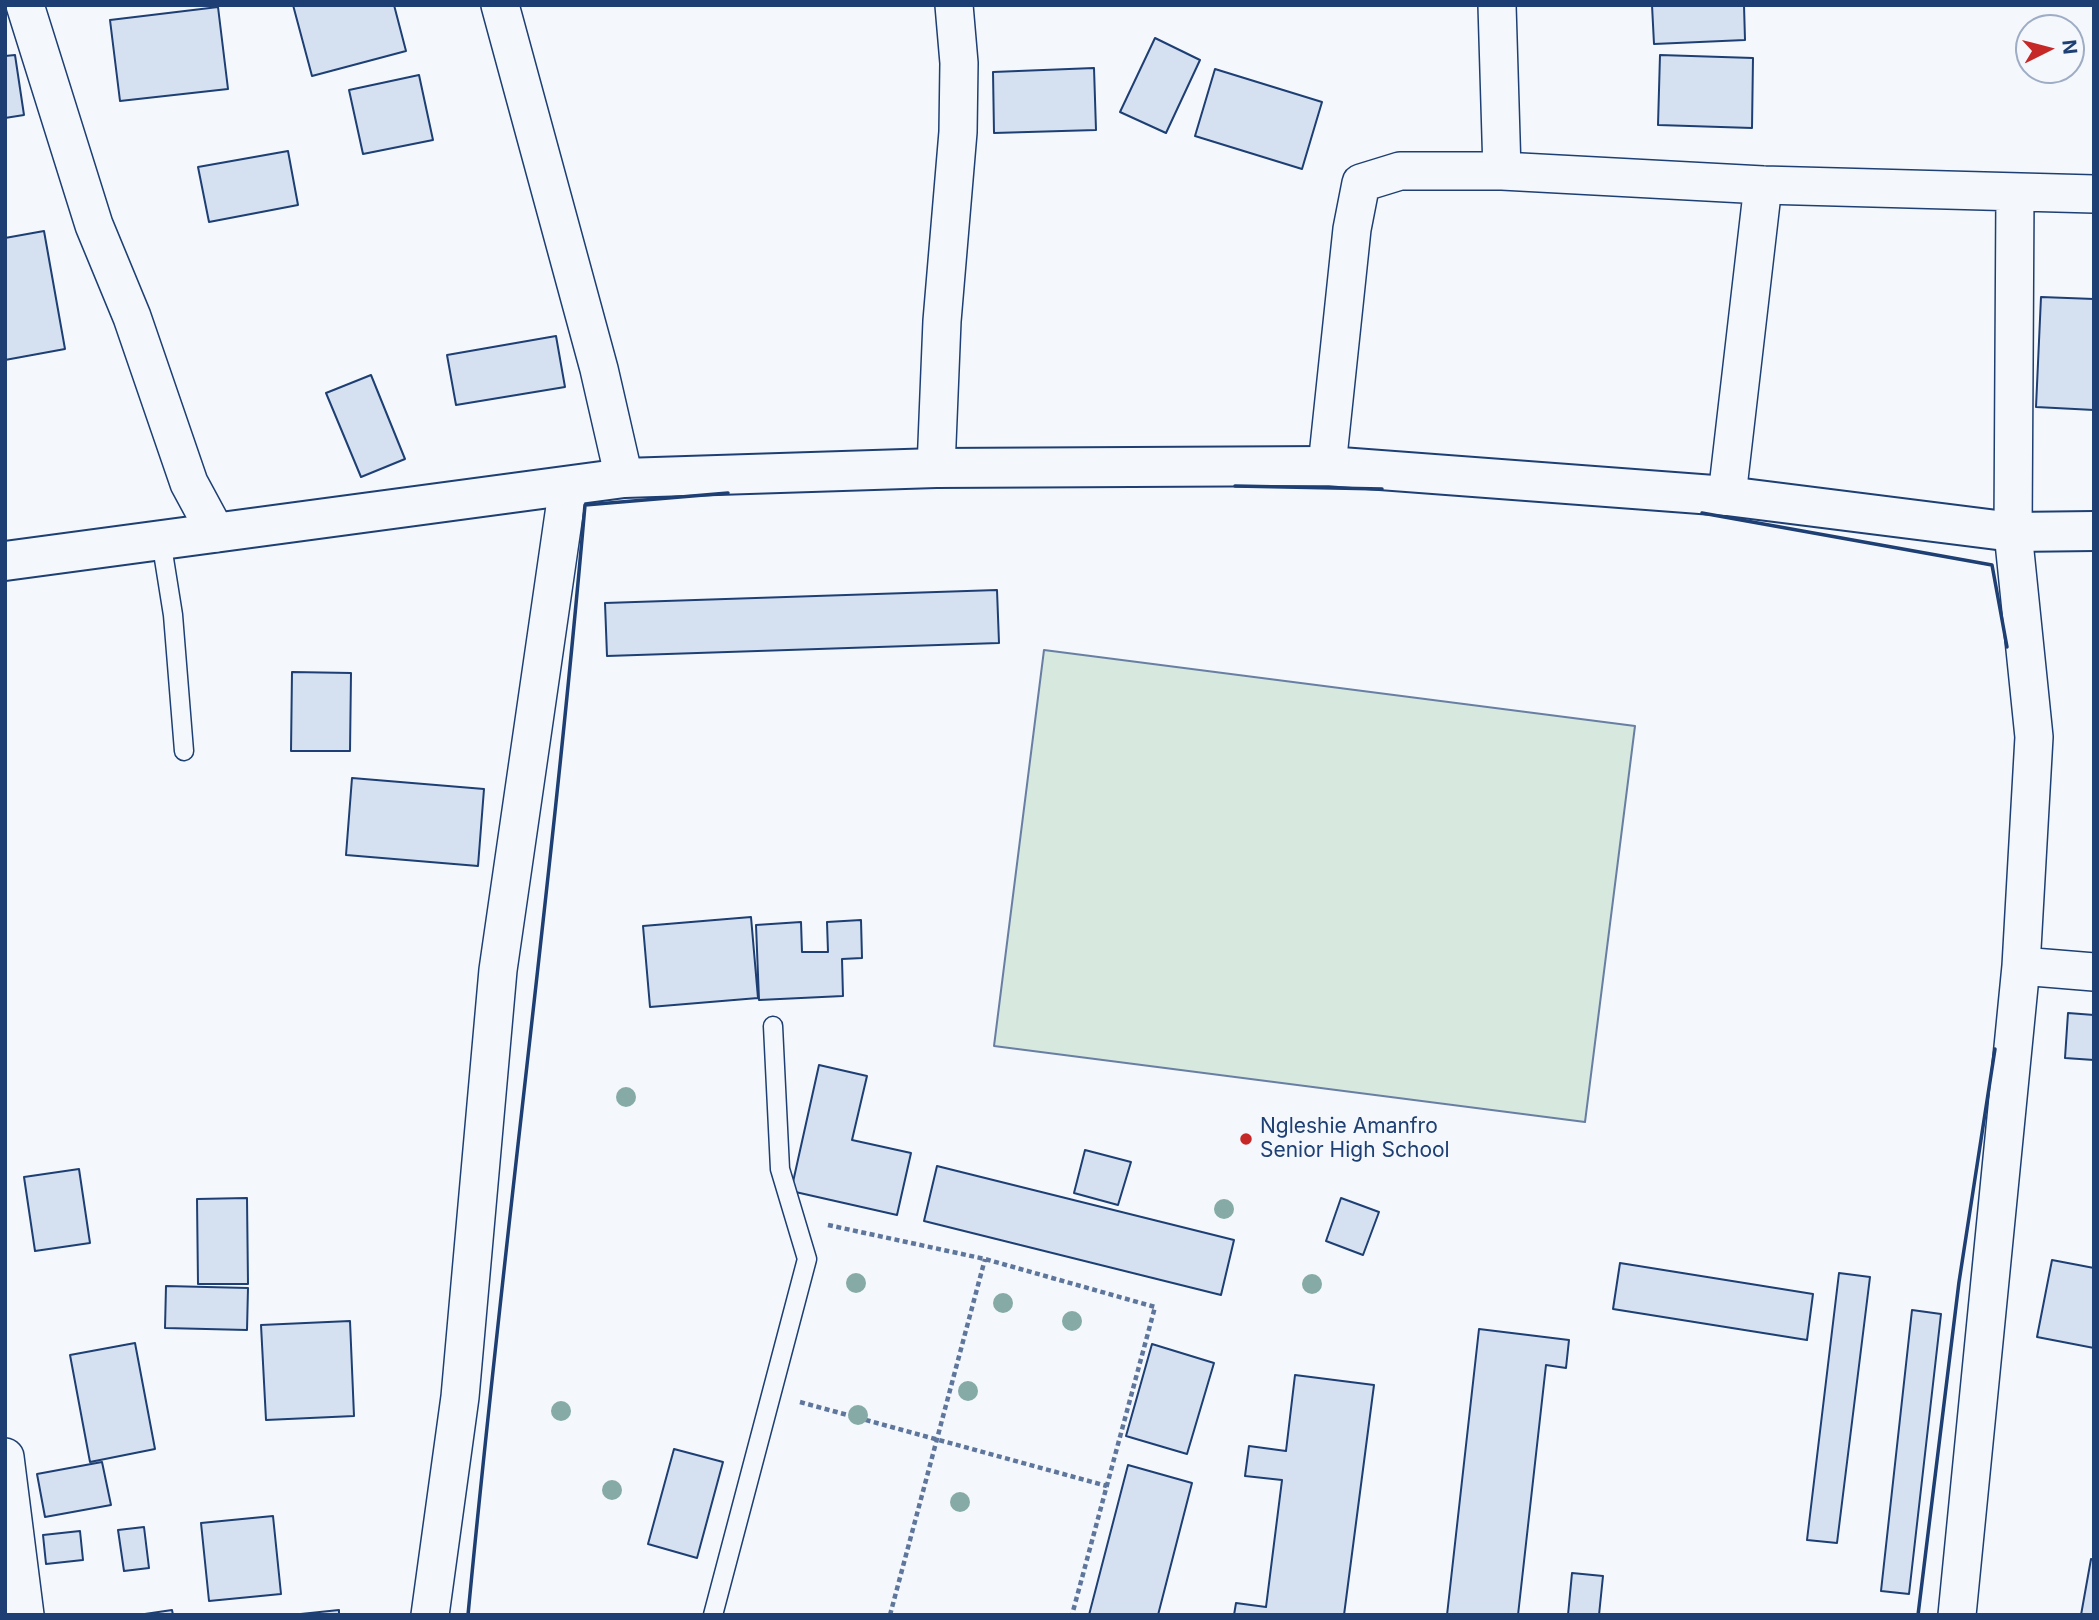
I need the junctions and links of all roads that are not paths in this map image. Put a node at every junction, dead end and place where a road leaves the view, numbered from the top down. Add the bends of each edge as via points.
1 (25, 5) edge
2 (500, 5) edge
3 (954, 5) edge
4 (1497, 5) edge
5 (1502, 172) junction
6 (1763, 185) junction
7 (2014, 193) junction
8 (2094, 194) edge
9 (1327, 466) junction
10 (936, 468) junction
11 (624, 478) junction
12 (568, 486) junction
13 (1727, 496) junction
14 (2094, 531) edge
15 (2013, 532) junction
16 (216, 533) junction
17 (161, 540) junction
18 (5, 561) edge
19 (184, 751) dead end
20 (2021, 966) junction
21 (2094, 972) edge
22 (773, 1026) dead end
23 (5, 1457) edge
24 (25, 1615) edge
25 (430, 1615) edge
26 (713, 1615) edge
27 (1957, 1615) edge

1 - 16 street via 94,225 132,317 189,483
2 - 11 street
3 - 10 street via 958,132 942,321
4 - 5 street
5 - 6 street
5 - 9 street via 1399,171 1361,183
6 - 7 street
6 - 13 street
7 - 8 street
7 - 15 street
9 - 10 street
9 - 13 street
10 - 11 street
11 - 12 street
12 - 16 street
12 - 25 street via 498,970 460,1397
13 - 15 street
14 - 15 street
15 - 20 street via 2034,737
16 - 17 street
17 - 18 street
17 - 19 lane via 173,615
20 - 21 street
20 - 27 street
22 - 26 lane via 780,1169 807,1259
23 - 24 street

